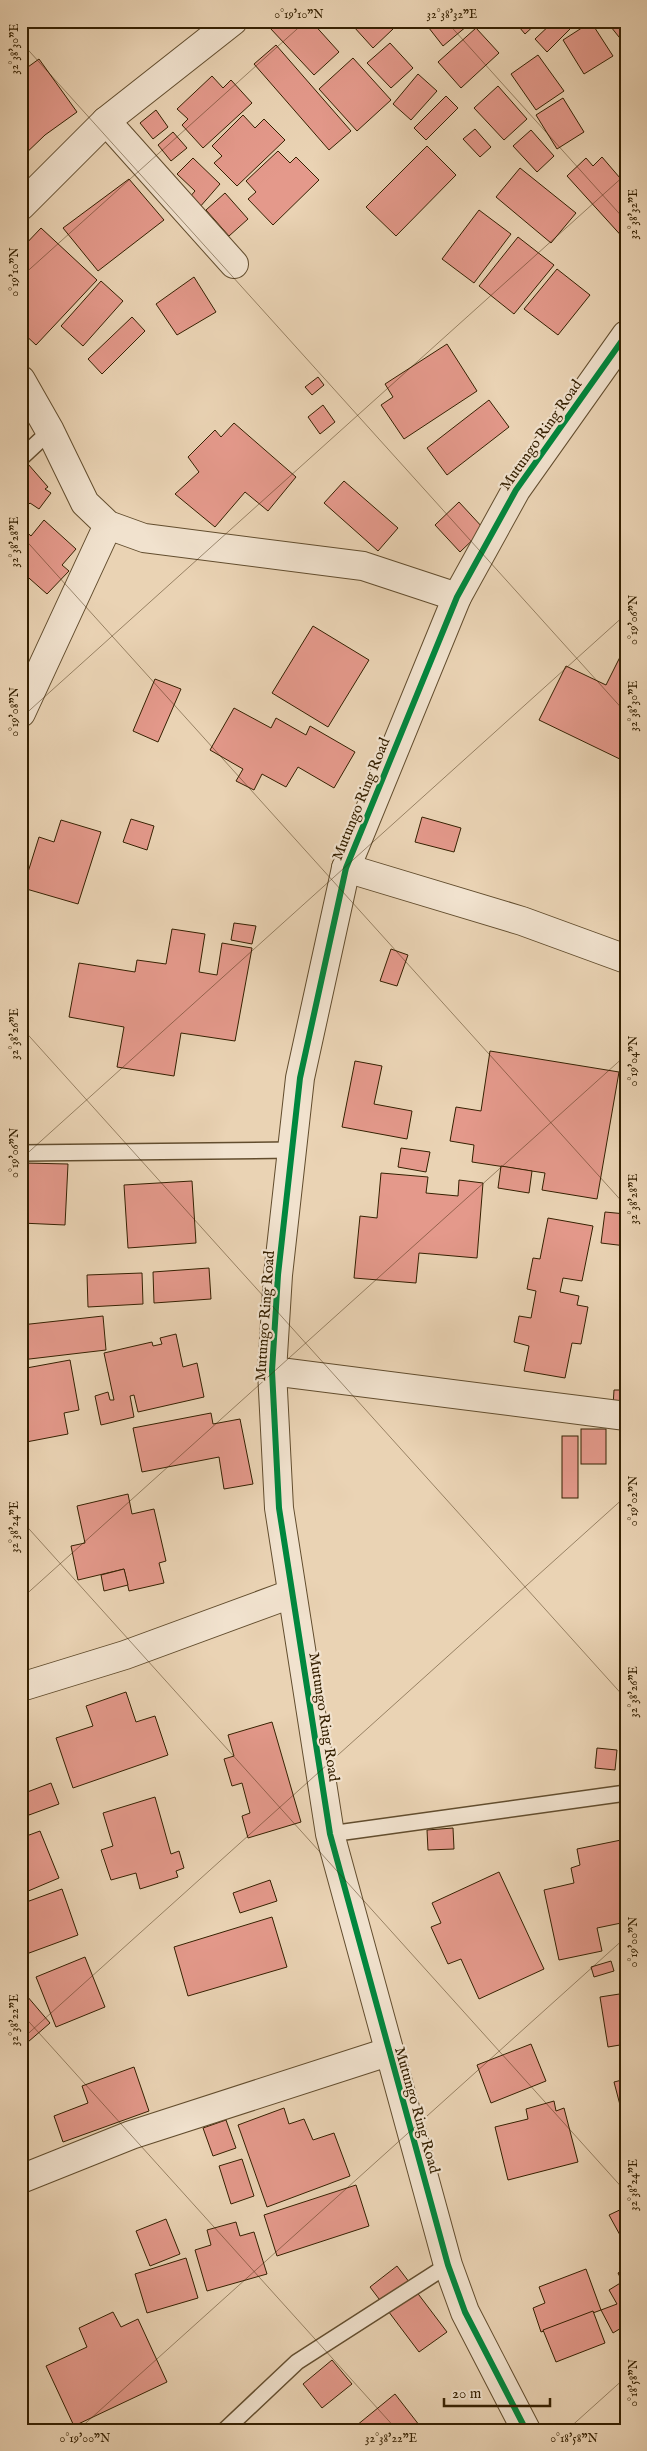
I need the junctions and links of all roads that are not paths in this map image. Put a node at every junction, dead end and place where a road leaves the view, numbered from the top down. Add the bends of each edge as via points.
1 (233, 21) edge
2 (106, 121) junction
3 (22, 202) edge
4 (234, 264) dead end
5 (626, 335) edge
6 (21, 380) edge
7 (50, 430) junction
8 (21, 458) edge
9 (108, 525) junction
10 (457, 597) junction
11 (21, 713) edge
12 (346, 868) junction
13 (626, 959) edge
14 (292, 1150) junction
15 (21, 1153) edge
16 (272, 1371) junction
17 (626, 1416) edge
18 (291, 1594) junction
19 (21, 1687) edge
20 (626, 1793) edge
21 (330, 1834) junction
22 (388, 2052) junction
23 (21, 2179) edge
24 (448, 2265) junction
25 (225, 2430) edge
26 (526, 2430) edge

1 - 2 street
2 - 3 street
2 - 4 street
5 - 10 street, Mutungo Ring Road via 516,490
6 - 7 street
7 - 8 lane
7 - 9 street via 85,503
9 - 10 street via 144,538 363,566
9 - 11 street
10 - 12 street, Mutungo Ring Road
12 - 13 street via 522,922
12 - 14 street, Mutungo Ring Road via 300,1078
14 - 15 lane
14 - 16 street, Mutungo Ring Road via 278,1275
16 - 17 street
16 - 18 street, Mutungo Ring Road via 278,1508
18 - 19 street via 125,1654
18 - 21 street, Mutungo Ring Road
20 - 21 lane
21 - 22 street, Mutungo Ring Road
22 - 23 street via 131,2135
22 - 24 street, Mutungo Ring Road
24 - 25 lane via 297,2362
24 - 26 street, Mutungo Ring Road via 465,2312

